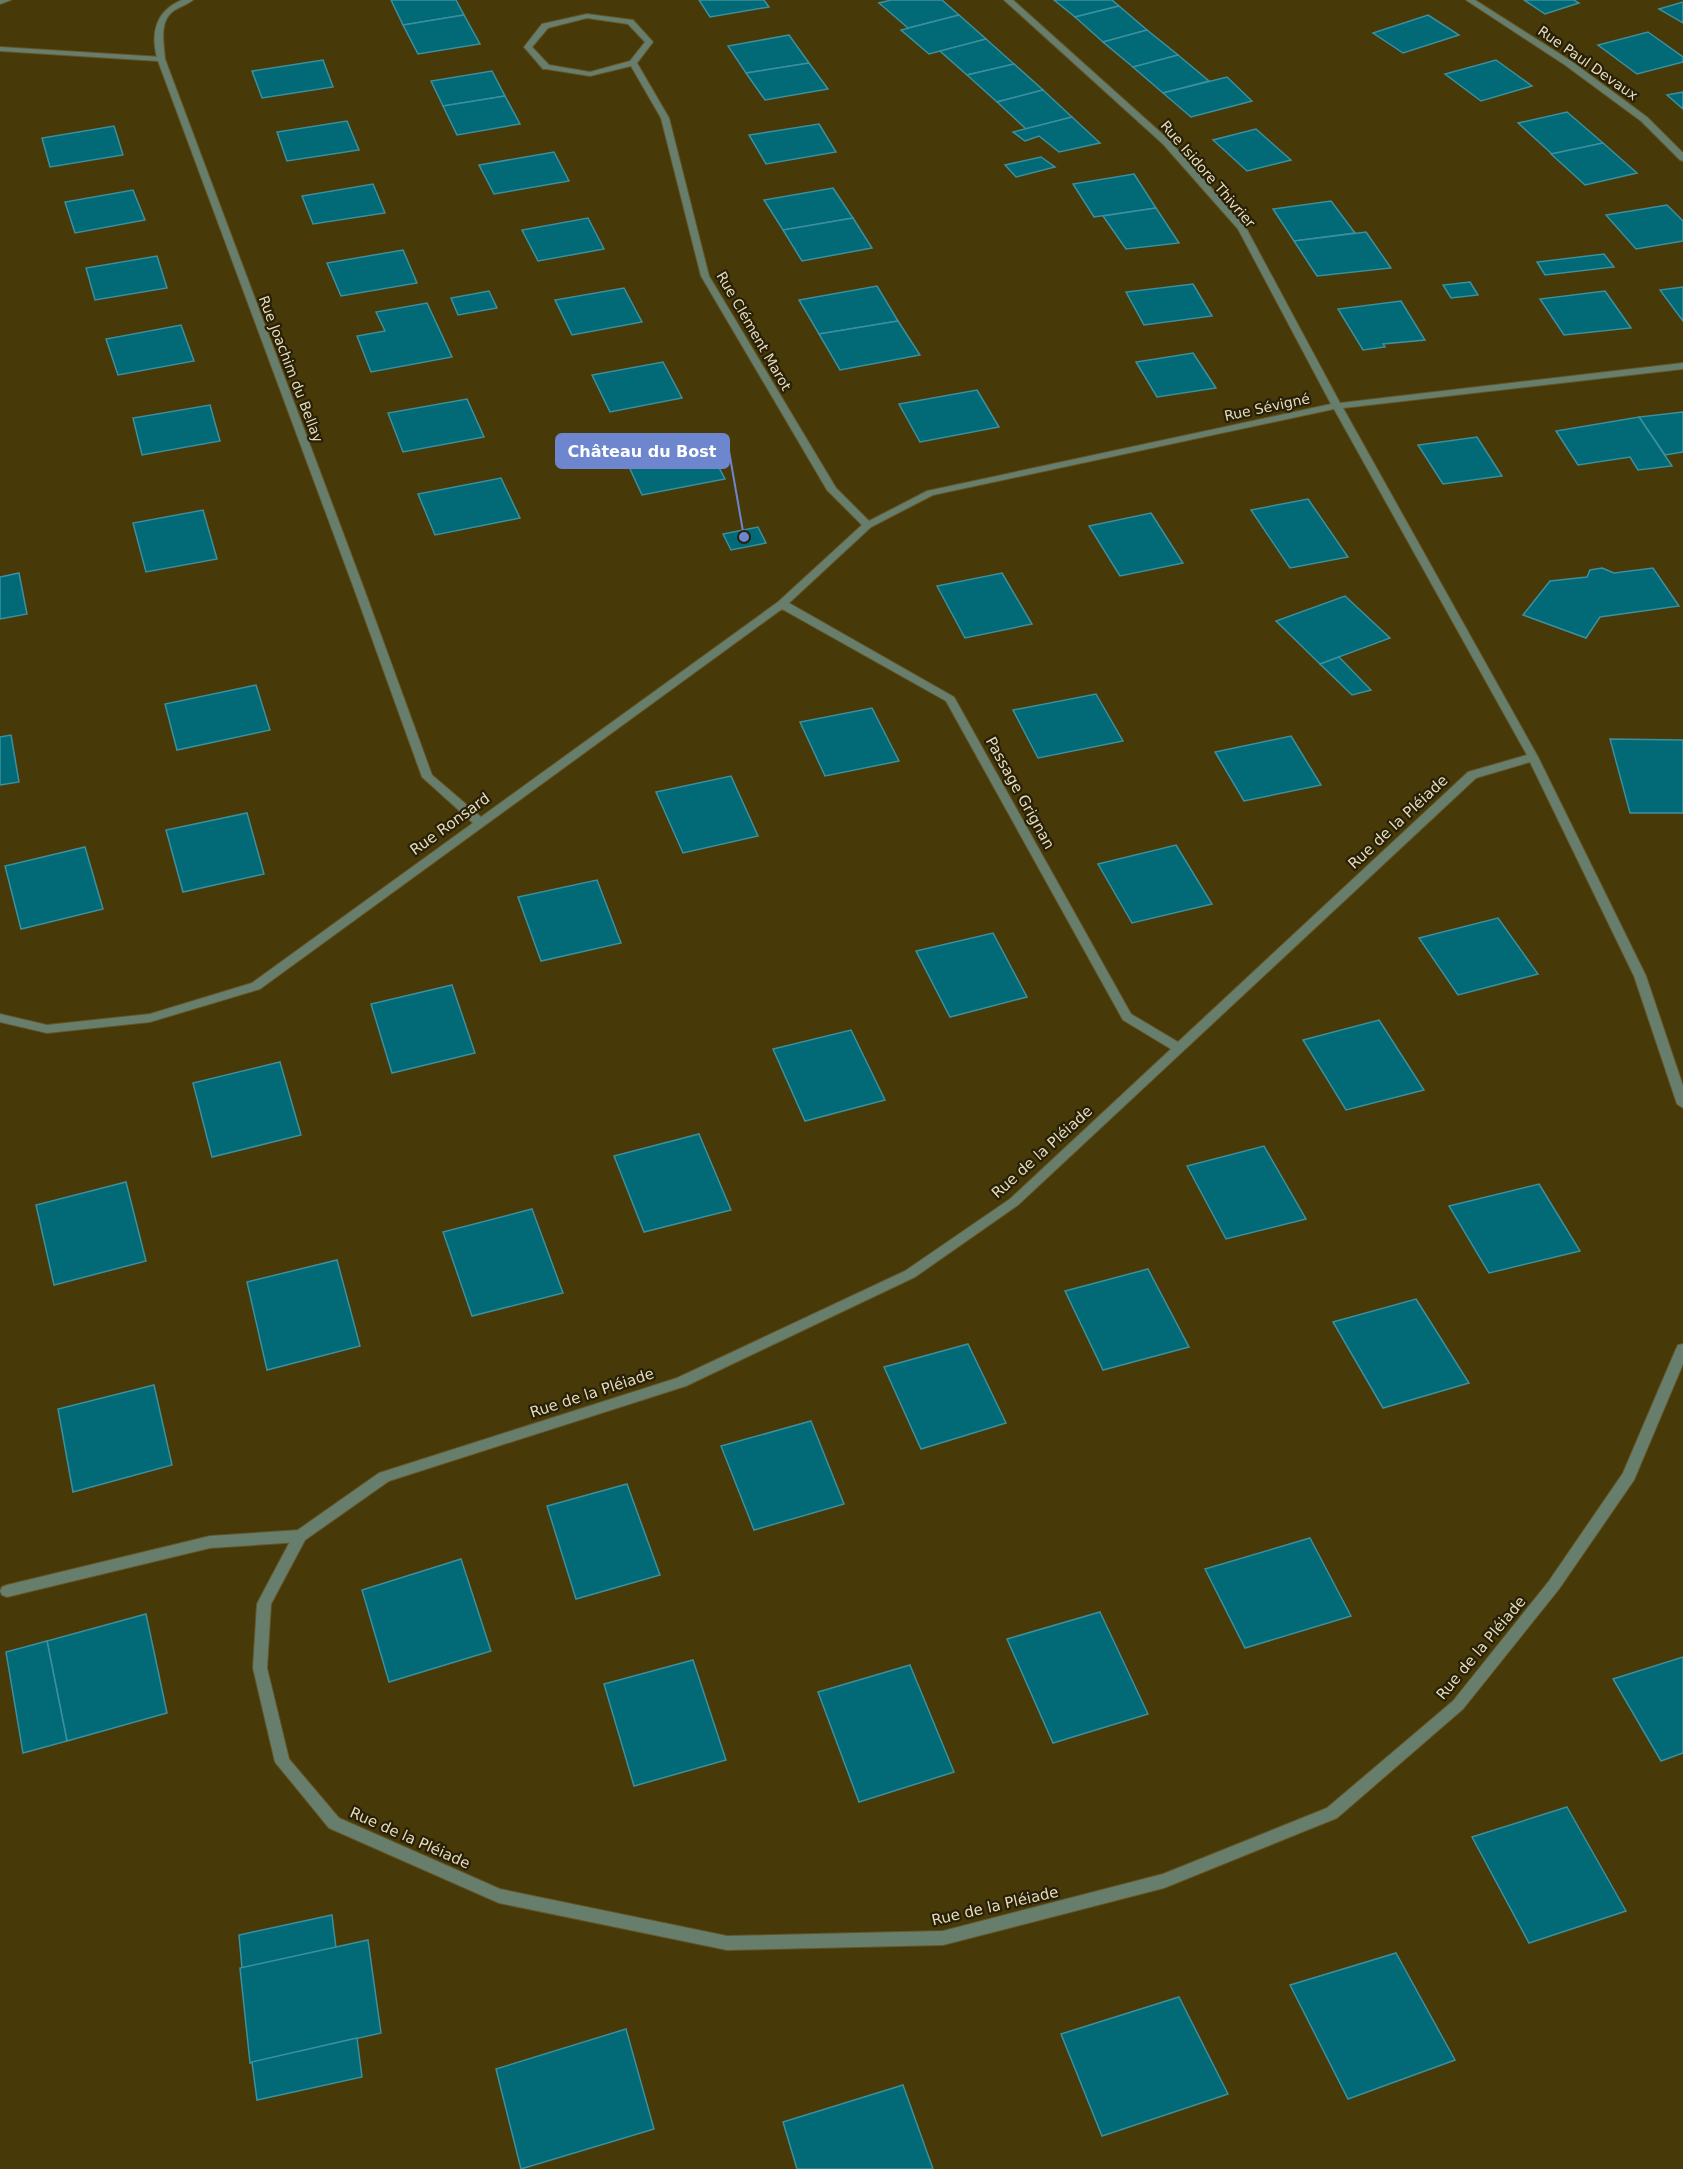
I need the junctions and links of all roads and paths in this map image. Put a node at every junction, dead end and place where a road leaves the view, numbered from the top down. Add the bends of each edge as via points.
1 (7, 0) edge
2 (189, 0) edge
3 (1008, 0) edge
4 (1470, 0) edge
5 (0, 2) edge
6 (0, 49) edge
7 (160, 59) junction
8 (633, 63) junction
9 (1683, 158) edge
10 (1683, 366) edge
11 (1336, 406) junction
12 (868, 525) junction
13 (782, 604) junction
14 (1533, 757) junction
15 (479, 822) junction
16 (0, 1018) edge
17 (1180, 1049) junction
18 (1683, 1104) edge
19 (1683, 1349) edge
20 (300, 1536) junction
21 (7, 1591) dead end

1 - 5 street
2 - 7 street, Rue Joachim du Bellay via 168,10 159,24
3 - 11 street, Rue Isidore Thivrier via 1166,142 1242,228
4 - 9 street, Rue Paul Devaux via 1568,63 1634,112
6 - 7 street
7 - 15 street, Rue Joachim du Bellay via 427,777
8 - 8 street via 649,42 630,22 587,16 545,26 528,47 546,67 557,69 590,74
8 - 12 street, Rue Clément Marot via 665,118 705,276 832,490
10 - 11 street, Rue Sévigné
11 - 12 street, Rue Sévigné via 930,493
11 - 14 street
12 - 13 street, Rue Ronsard
13 - 15 street, Rue Ronsard
13 - 17 street, Passage Grignan via 950,699 1127,1017
14 - 17 street, Rue de la Pléiade via 1472,775
14 - 18 street via 1640,976
15 - 16 street, Rue Ronsard via 256,986 150,1018 46,1029
17 - 20 street, Rue de la Pléiade via 1014,1202 910,1274 681,1382 384,1478
19 - 20 street, Rue de la Pléiade via 1629,1476 1554,1585 1458,1705 1332,1813 1164,1881 943,1938 727,1943 500,1896 334,1823 282,1762 260,1668 264,1604
20 - 21 street via 210,1542

